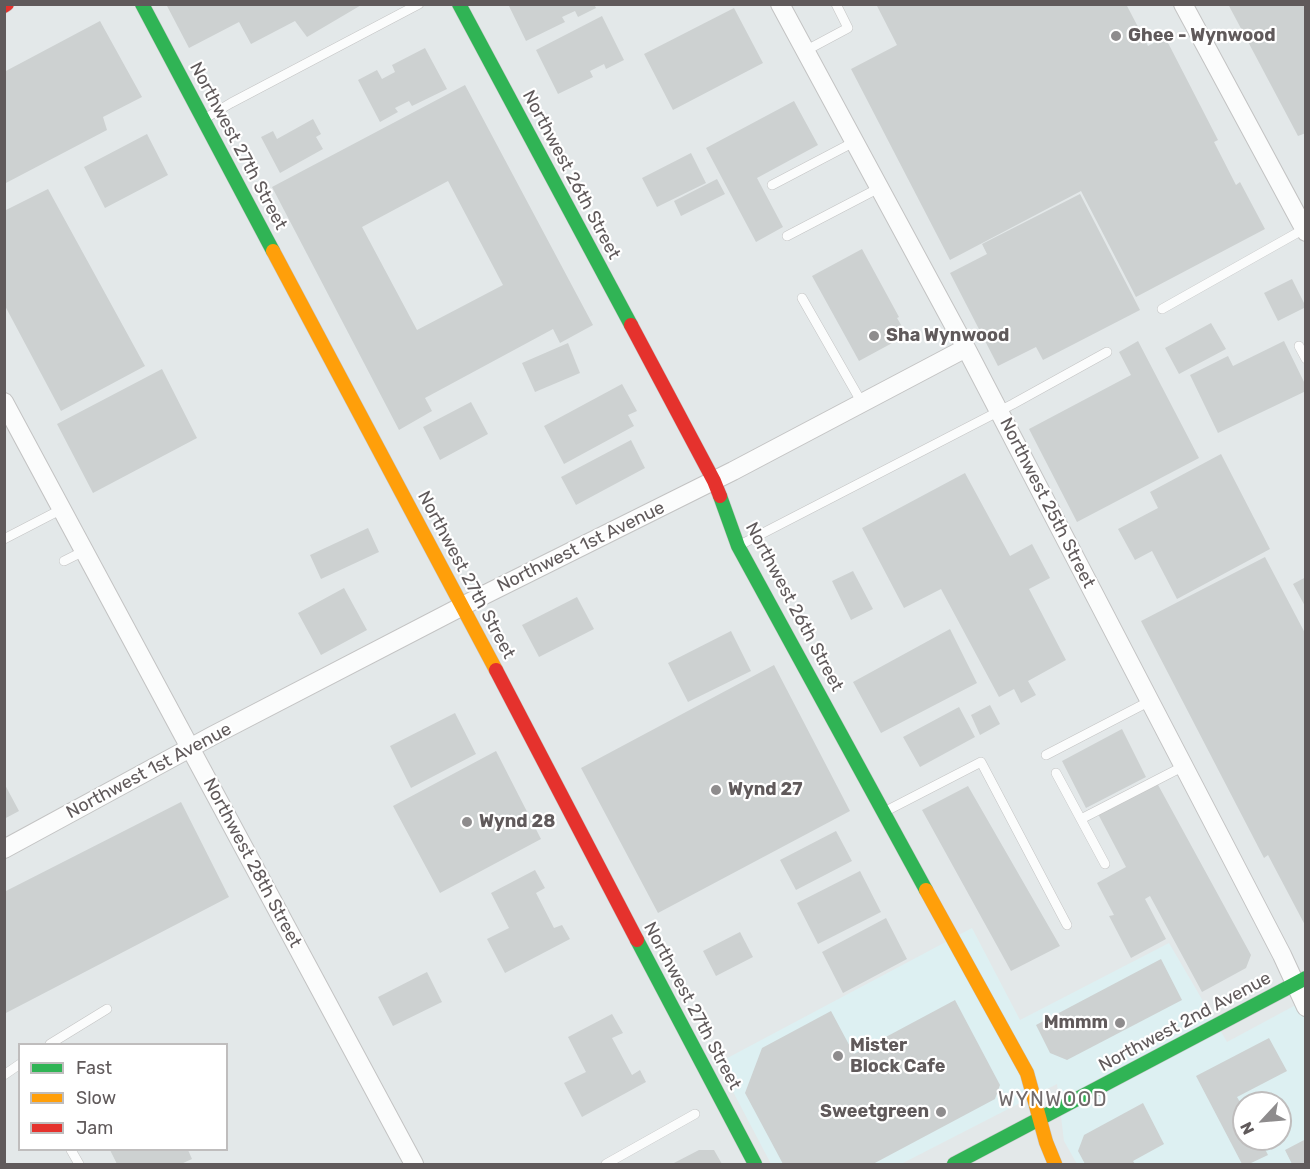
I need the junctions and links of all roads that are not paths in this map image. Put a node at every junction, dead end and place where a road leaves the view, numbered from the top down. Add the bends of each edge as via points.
1 (142, 4) edge
2 (419, 4) edge
3 (459, 4) edge
4 (780, 4) edge
5 (836, 4) edge
6 (1184, 4) edge
7 (805, 51) junction
8 (203, 120) junction
9 (854, 142) junction
10 (772, 184) dead end
11 (879, 188) junction
12 (1305, 231) edge
13 (787, 236) dead end
14 (802, 298) dead end
15 (1162, 309) dead end
16 (1299, 346) dead end
17 (966, 348) junction
18 (1107, 352) dead end
19 (1305, 359) edge
20 (4, 402) edge
21 (862, 403) junction
22 (999, 411) junction
23 (714, 481) junction
24 (62, 509) junction
25 (4, 539) edge
26 (738, 546) junction
27 (84, 550) junction
28 (64, 561) dead end
29 (462, 606) junction
30 (1150, 701) junction
31 (190, 748) junction
32 (1046, 755) dead end
33 (1184, 766) junction
34 (1056, 773) dead end
35 (884, 812) junction
36 (1081, 819) junction
37 (4, 849) edge
38 (1105, 864) dead end
39 (1068, 925) dead end
40 (1300, 981) edge
41 (1305, 1007) edge
42 (107, 1009) dead end
43 (53, 1043) edge
44 (18, 1065) edge
45 (4, 1075) edge
46 (695, 1114) dead end
47 (1041, 1119) junction
48 (414, 1164) edge
49 (606, 1164) edge
50 (755, 1164) edge
51 (954, 1164) edge
52 (1055, 1164) edge

1 - 8 street, Northwest 27th Street
2 - 8 lane
3 - 23 street, Northwest 26th Street
4 - 7 street, Northwest 25th Street
5 - 7 lane via 848,28
6 - 12 street
7 - 9 street, Northwest 25th Street
8 - 29 street, Northwest 27th Street
9 - 10 lane
9 - 11 street, Northwest 25th Street
11 - 13 lane
11 - 17 street, Northwest 25th Street
12 - 15 lane
14 - 21 lane
16 - 19 lane
17 - 21 street, Northwest 1st Avenue
17 - 22 street, Northwest 25th Street
18 - 22 lane
20 - 24 street, Northwest 28th Street
21 - 23 street, Northwest 1st Avenue
22 - 26 lane
22 - 30 street, Northwest 25th Street
23 - 26 street, Northwest 26th Street
23 - 29 street, Northwest 1st Avenue
24 - 25 lane
24 - 27 street, Northwest 28th Street
26 - 35 street, Northwest 26th Street
27 - 28 lane
27 - 31 street, Northwest 28th Street
29 - 31 street, Northwest 1st Avenue
29 - 50 street, Northwest 27th Street
30 - 32 lane
30 - 33 street, Northwest 25th Street
31 - 37 street, Northwest 1st Avenue
31 - 48 street, Northwest 28th Street
33 - 36 lane
33 - 40 street, Northwest 25th Street
34 - 36 lane
35 - 39 lane via 981,762
35 - 47 street, Northwest 26th Street via 1027,1073
36 - 38 lane
40 - 41 street, Northwest 25th Street
40 - 47 street, Northwest 2nd Avenue
42 - 43 lane
44 - 45 lane
46 - 49 lane
47 - 51 street, Northwest 2nd Avenue
47 - 52 street, Northwest 26th Street

